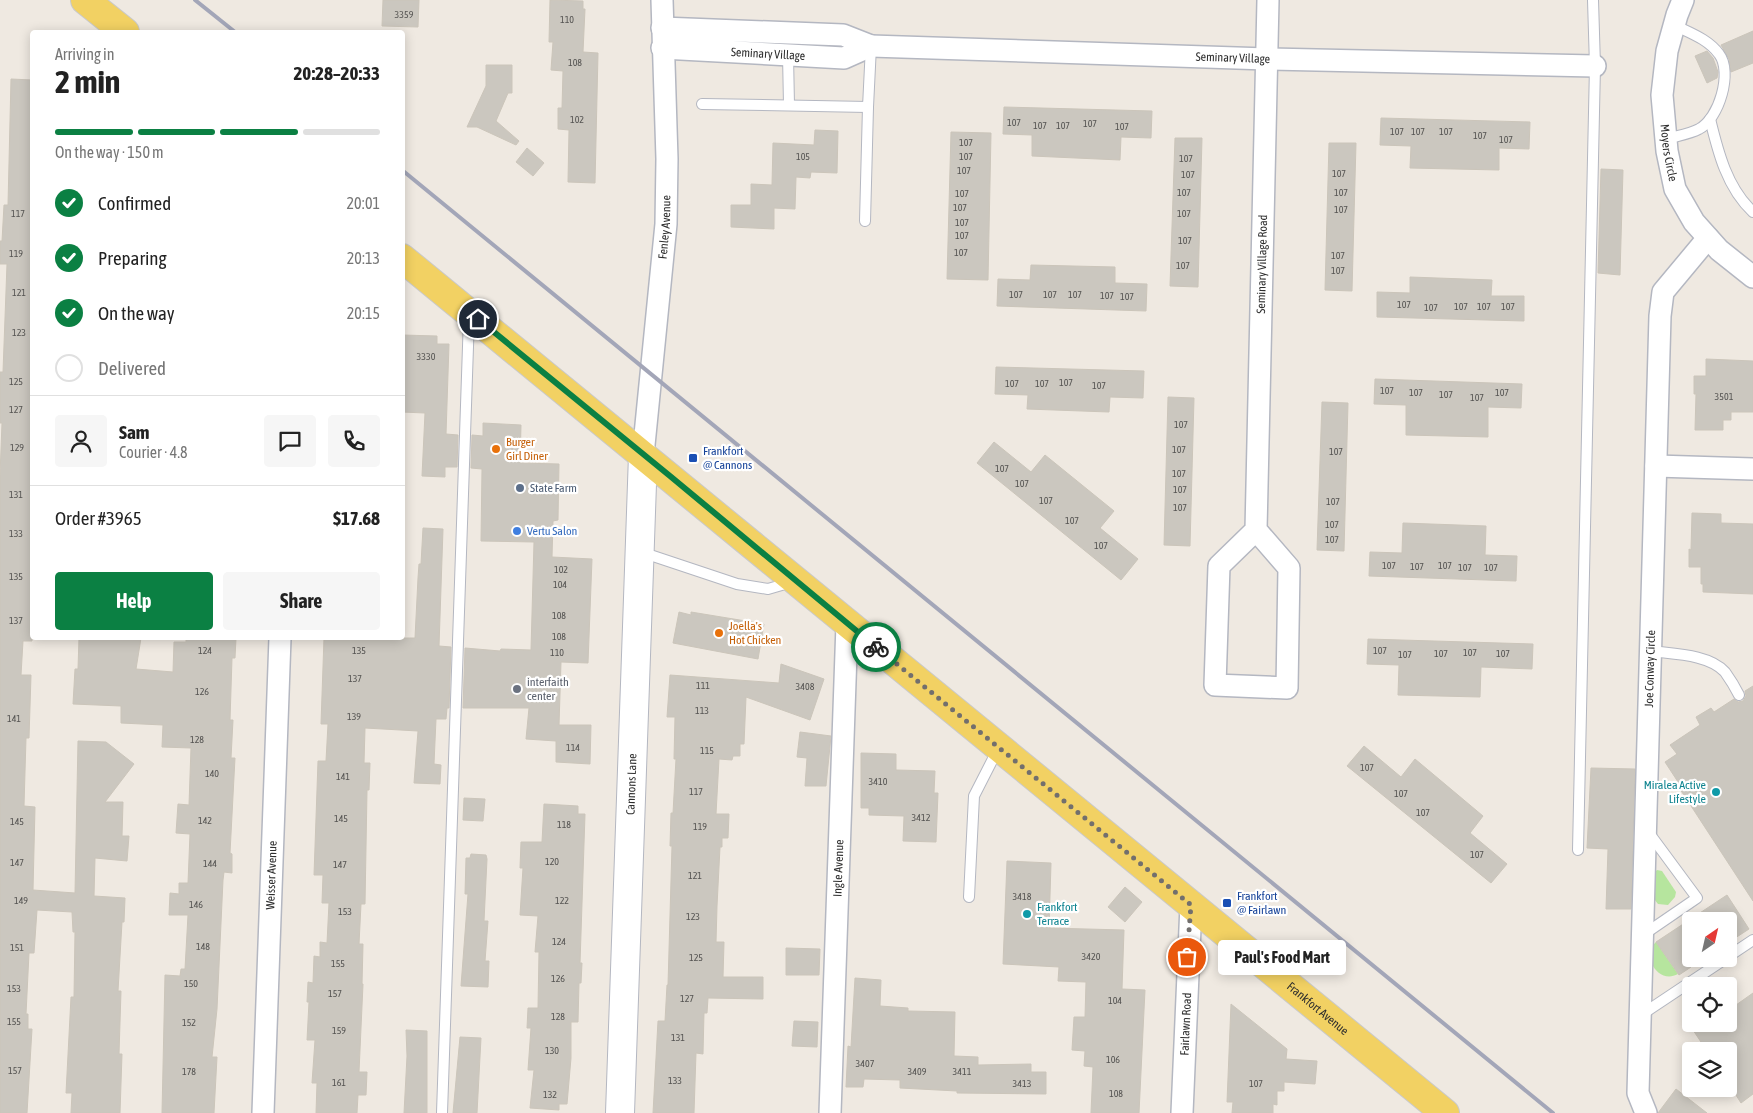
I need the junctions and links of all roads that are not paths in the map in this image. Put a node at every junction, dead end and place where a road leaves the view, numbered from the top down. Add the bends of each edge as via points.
1 (85, 0) edge
2 (662, 0) edge
3 (1268, 0) edge
4 (1593, 0) edge
5 (1683, 0) edge
6 (1674, 25) junction
7 (122, 30) edge
8 (662, 38) junction
9 (871, 46) junction
10 (788, 55) junction
11 (1267, 58) junction
12 (1595, 66) junction
13 (702, 104) dead end
14 (789, 105) junction
15 (868, 107) junction
16 (1710, 119) junction
17 (1666, 138) junction
18 (1753, 212) edge
19 (865, 221) dead end
20 (1708, 238) junction
21 (405, 260) edge
22 (1753, 277) edge
23 (469, 312) junction
24 (643, 455) junction
25 (1656, 466) junction
26 (1753, 469) edge
27 (1256, 530) junction
28 (640, 552) junction
29 (795, 581) junction
30 (848, 624) junction
31 (280, 640) edge
32 (1650, 651) junction
33 (1739, 695) dead end
34 (998, 748) junction
35 (1645, 828) junction
36 (1578, 850) dead end
37 (970, 897) dead end
38 (1191, 905) junction
39 (1642, 935) junction
40 (1753, 940) edge
41 (1738, 950) edge
42 (1712, 968) edge
43 (1640, 1016) junction
44 (263, 1113) edge
45 (442, 1113) edge
46 (620, 1113) edge
47 (830, 1113) edge
48 (1182, 1113) edge
49 (1444, 1113) edge
50 (1646, 1113) edge

1 - 7 main road
2 - 8 street, Fenley Avenue
3 - 11 street, Seminary Village Road
4 - 12 lane
5 - 6 street, Moyers Circle
6 - 16 lane via 1707,42 1720,54 1724,86
6 - 17 street, Moyers Circle via 1667,51 1662,95
8 - 9 street, Seminary Village via 843,36
8 - 10 street, Seminary Village
8 - 24 street, Fenley Avenue via 666,224
9 - 10 street, Seminary Village via 844,58
9 - 11 street, Seminary Village
9 - 15 lane
10 - 14 lane
11 - 12 street, Seminary Village
11 - 27 street, Seminary Village Road
12 - 36 lane
13 - 14 lane
14 - 15 lane
15 - 19 lane
16 - 17 lane via 1700,129
16 - 18 lane via 1730,182
17 - 20 street, Moyers Circle via 1675,189 1694,222
20 - 22 street, Moyers Circle
20 - 25 street, Joe Conway Circle via 1663,292
21 - 23 main road, Frankfort Avenue
23 - 24 main road, Frankfort Avenue
23 - 45 lane
24 - 28 main road, Cannons Lane
24 - 29 main road, Frankfort Avenue
25 - 26 street
25 - 32 street, Joe Conway Circle
27 - 27 street via 1289,568 1287,688 1215,686 1218,566
28 - 29 lane via 737,584 768,589
28 - 46 main road, Cannons Lane
29 - 30 main road, Frankfort Avenue
30 - 34 main road, Frankfort Avenue
30 - 47 street, Ingle Avenue
31 - 44 street, Weisser Avenue
32 - 33 lane via 1696,657 1712,663 1724,670
32 - 35 street, Joe Conway Circle
34 - 37 lane via 974,796
34 - 38 main road, Frankfort Avenue
35 - 39 street, Joe Conway Circle
35 - 39 lane via 1696,898
38 - 48 street, Fairlawn Road
38 - 49 main road, Frankfort Avenue
39 - 43 street, Joe Conway Circle
40 - 41 lane
42 - 43 lane
43 - 50 street, Joe Conway Circle via 1638,1093

